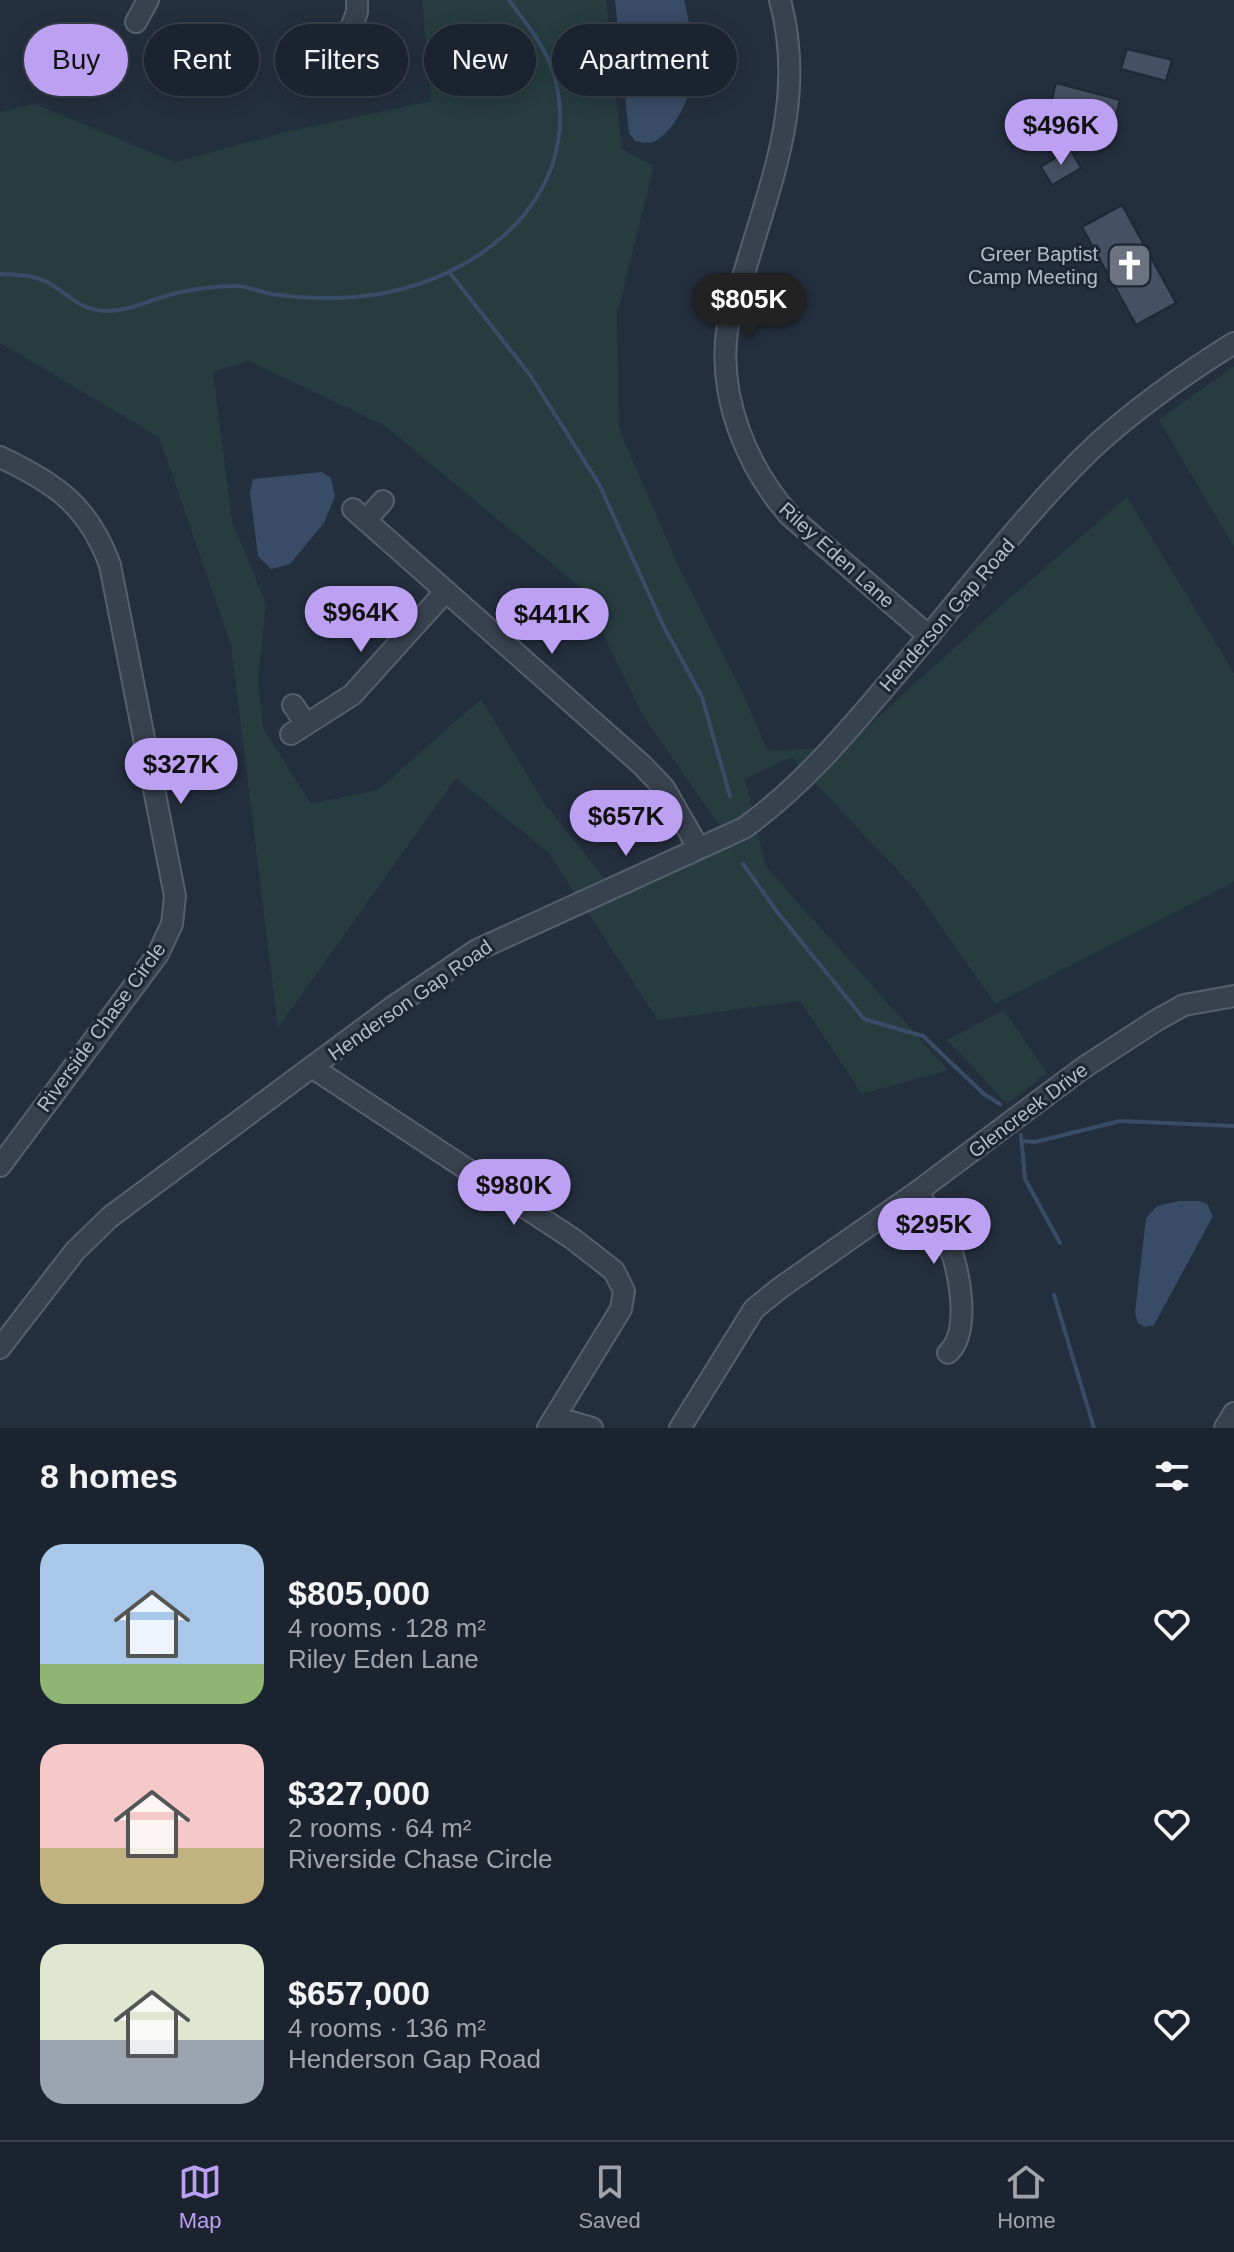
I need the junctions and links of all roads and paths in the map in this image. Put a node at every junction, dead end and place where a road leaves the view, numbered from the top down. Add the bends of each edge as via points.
1 (148, 0) edge
2 (357, 0) edge
3 (780, 0) edge
4 (136, 22) dead end
5 (352, 24) edge
6 (1234, 343) edge
7 (0, 457) edge
8 (383, 501) dead end
9 (446, 591) junction
10 (929, 636) junction
11 (293, 705) dead end
12 (698, 847) junction
13 (1234, 996) edge
14 (313, 1068) junction
15 (0, 1166) edge
16 (917, 1192) junction
17 (0, 1348) edge
18 (948, 1353) dead end
19 (1234, 1413) edge
20 (552, 1422) edge
21 (592, 1428) edge
22 (680, 1428) edge
23 (1225, 1428) edge

1 - 4 street
2 - 5 street
3 - 10 street, Riley Eden Lane via 791,72 785,137 727,331 731,397 741,437 772,496
6 - 10 street, Henderson Gap Road via 1175,382 1096,446
7 - 15 street, Riverside Chase Circle via 63,492 103,545 175,896 172,924 158,954
8 - 9 street via 359,514
9 - 11 street via 352,695 298,729
9 - 12 street via 642,765 664,788
10 - 12 street, Henderson Gap Road via 798,786 744,828
12 - 14 street, Henderson Gap Road via 477,950
13 - 16 street, Glencreek Drive via 1184,1005 1157,1020 1083,1068
14 - 17 street, Henderson Gap Road via 110,1217 75,1251
14 - 20 street via 573,1239 619,1277 624,1291 621,1309
16 - 18 street via 946,1236 959,1277 962,1314
16 - 22 street, Glencreek Drive via 754,1309
19 - 23 street
20 - 21 street

